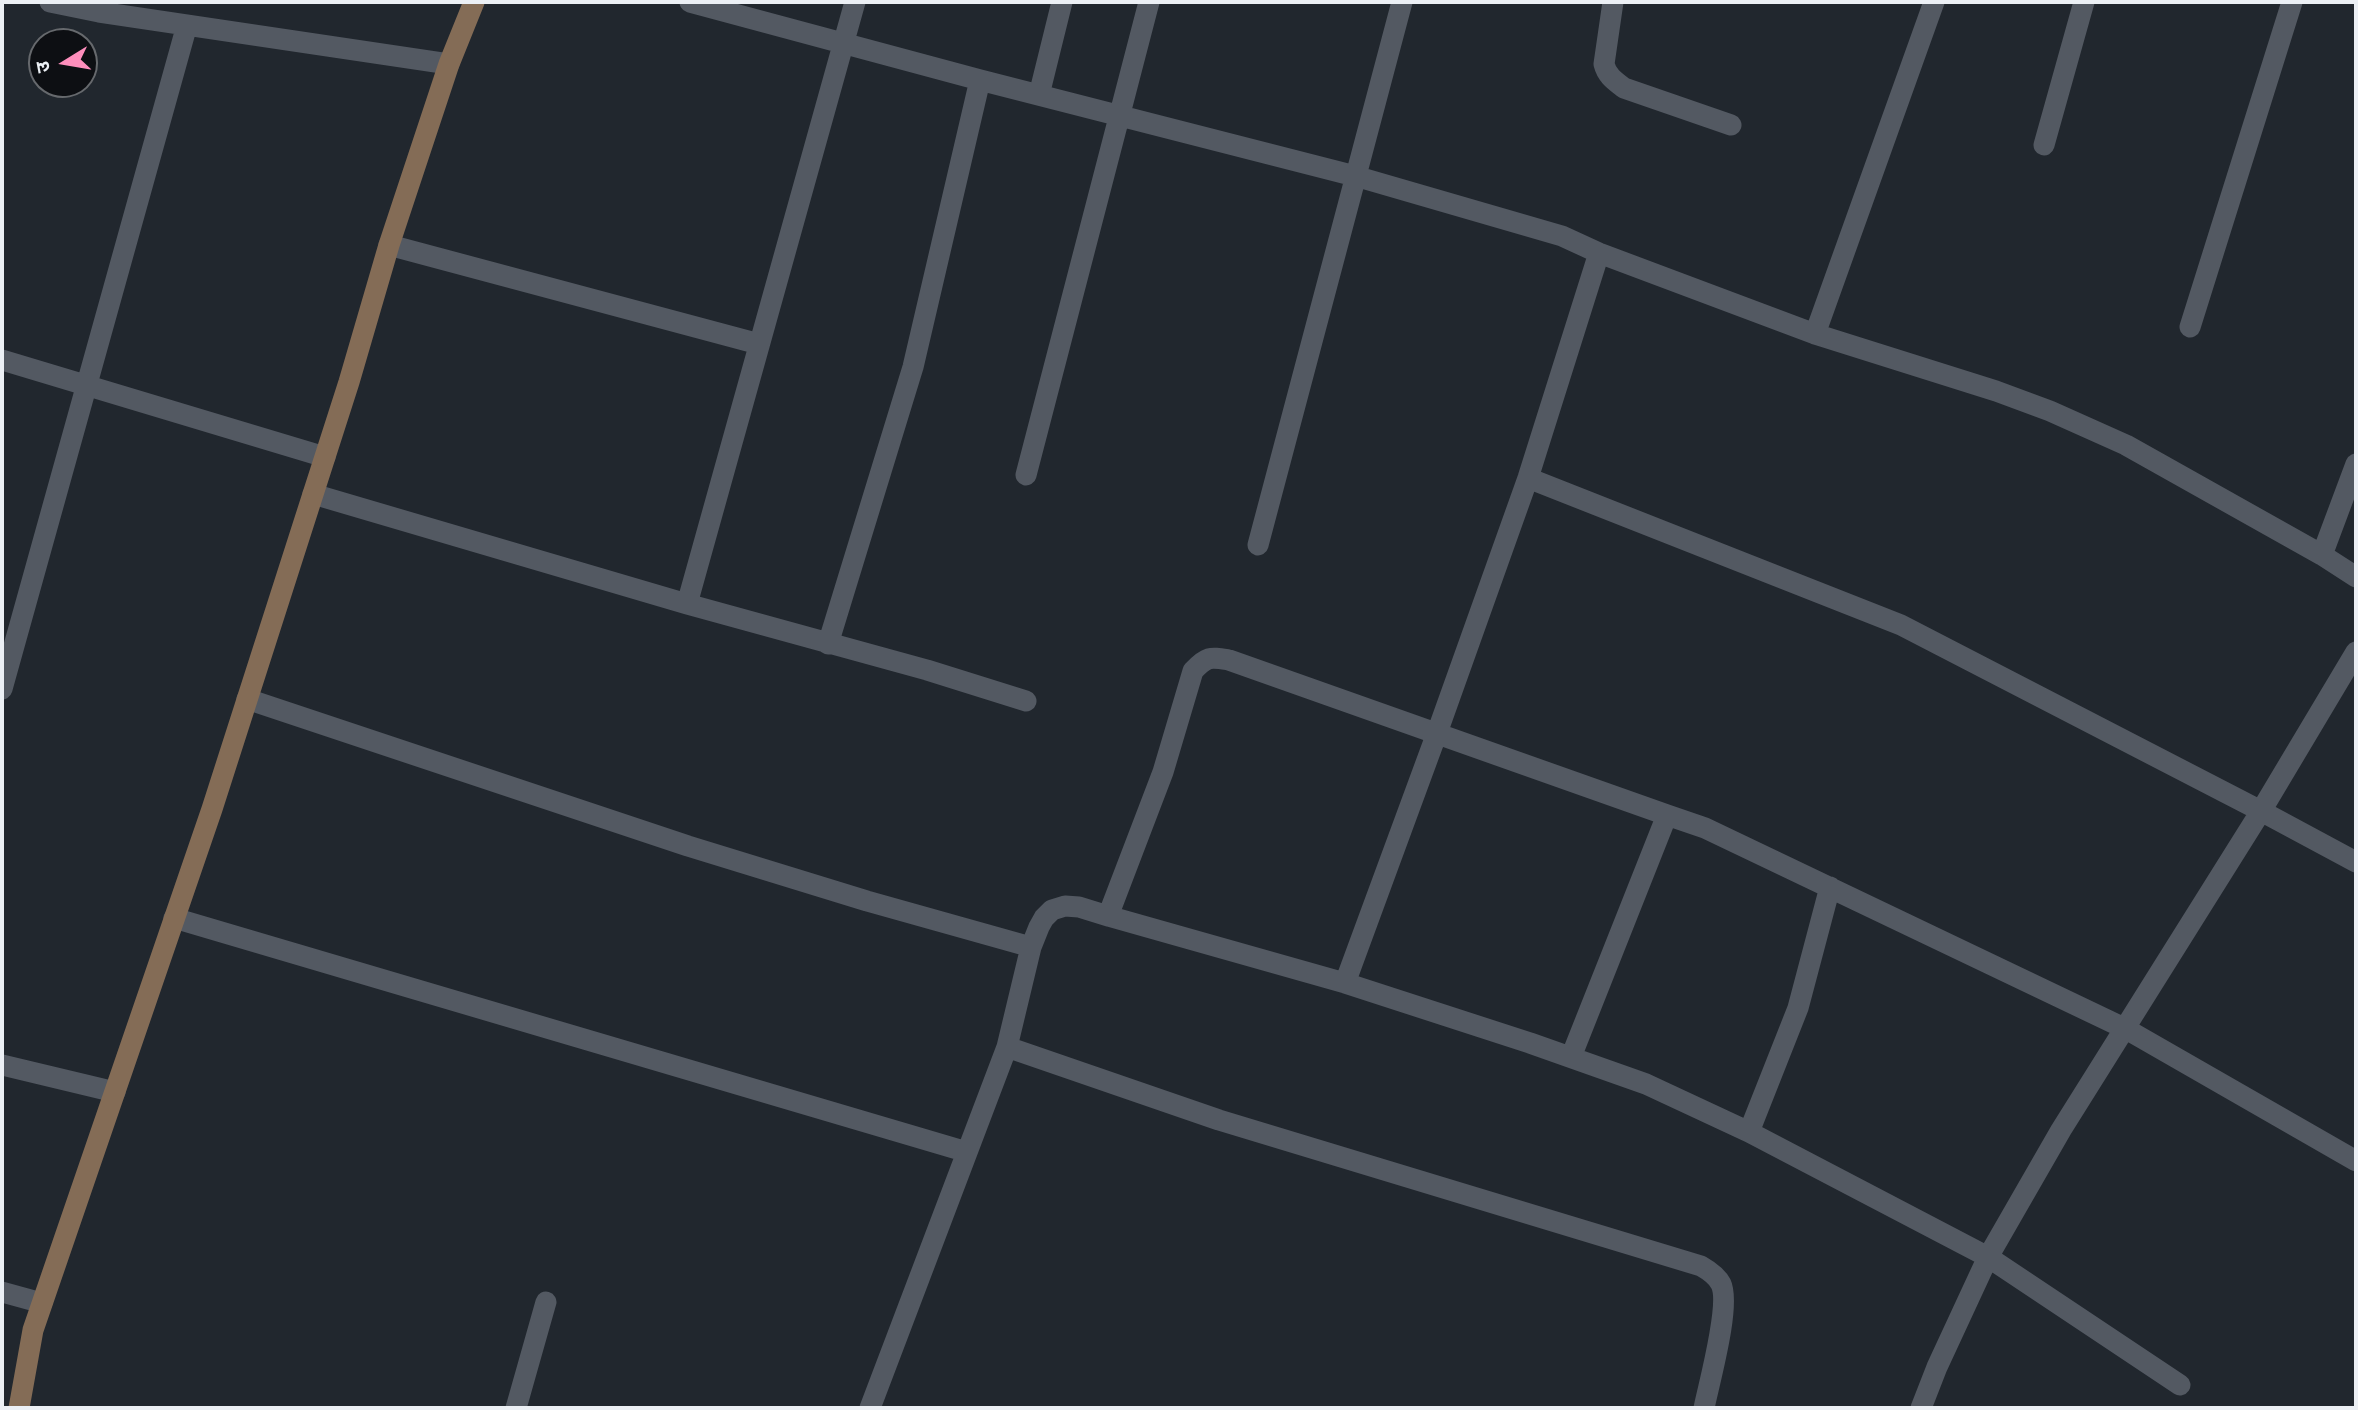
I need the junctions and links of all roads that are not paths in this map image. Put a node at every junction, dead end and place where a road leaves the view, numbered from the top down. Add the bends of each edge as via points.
1 (50, 2) edge
2 (474, 2) edge
3 (690, 2) edge
4 (855, 2) edge
5 (1062, 2) edge
6 (1149, 2) edge
7 (1402, 2) edge
8 (1613, 2) edge
9 (1934, 2) edge
10 (2084, 2) edge
11 (2292, 2) edge
12 (187, 25) junction
13 (843, 42) junction
14 (449, 64) junction
15 (979, 80) junction
16 (1039, 95) junction
17 (1121, 117) junction
18 (1731, 125) dead end
19 (2045, 145) dead end
20 (1355, 176) junction
21 (389, 246) junction
22 (1599, 253) junction
23 (2190, 327) dead end
24 (1815, 334) junction
25 (759, 344) junction
26 (2, 360) edge
27 (87, 385) junction
28 (325, 457) junction
29 (2356, 464) edge
30 (1026, 475) dead end
31 (1528, 478) junction
32 (313, 494) junction
33 (1258, 545) dead end
34 (2322, 555) junction
35 (2356, 578) edge
36 (687, 604) junction
37 (828, 644) junction
38 (2356, 652) edge
39 (2, 689) edge
40 (247, 699) junction
41 (1026, 701) dead end
42 (1437, 733) junction
43 (2261, 811) junction
44 (1667, 815) junction
45 (2356, 862) edge
46 (1830, 887) junction
47 (1108, 916) junction
48 (174, 918) junction
49 (1031, 947) junction
50 (1345, 983) junction
51 (2126, 1029) junction
52 (1007, 1047) junction
53 (1571, 1057) junction
54 (2, 1065) edge
55 (115, 1091) junction
56 (1749, 1132) junction
57 (967, 1152) junction
58 (2356, 1161) edge
59 (1988, 1257) junction
60 (2, 1292) edge
61 (546, 1302) dead end
62 (42, 1303) junction
63 (2180, 1385) dead end
64 (19, 1408) edge
65 (516, 1408) edge
66 (870, 1408) edge
67 (1704, 1408) edge
68 (1921, 1408) edge

1 - 12 street
2 - 14 street
3 - 13 street
4 - 13 street
5 - 16 street
6 - 17 street
7 - 20 street
8 - 18 street via 1604,64 1613,80 1624,88
9 - 24 street
10 - 19 street
11 - 23 street
12 - 14 street
12 - 27 street
13 - 15 street
13 - 25 street
14 - 21 street
15 - 16 street
15 - 37 street via 913,367
16 - 17 street
17 - 20 street
17 - 30 street
20 - 22 street via 1562,236
20 - 33 street
21 - 25 street
21 - 28 street
22 - 24 street
22 - 31 street
24 - 34 street via 2050,411 2126,445
25 - 36 street
26 - 27 street
27 - 28 street
27 - 39 street
28 - 32 street
29 - 34 street
31 - 42 street
31 - 43 street via 1901,625
32 - 36 street
32 - 40 street
34 - 35 street
36 - 37 street
37 - 41 street
38 - 43 street
40 - 48 street
40 - 49 street via 688,846
42 - 44 street
42 - 47 street via 1210,657 1193,671 1163,772
42 - 50 street
43 - 45 street
43 - 51 street
44 - 46 street
44 - 53 street
46 - 51 street
46 - 56 street via 1798,1008
47 - 49 street via 1079,907 1052,910
47 - 50 street
48 - 55 street
48 - 57 street
49 - 52 street
50 - 53 street
51 - 58 street
51 - 59 street
52 - 57 street
52 - 67 street via 1219,1120 1700,1266 1721,1284 1723,1301
53 - 56 street via 1646,1084
54 - 55 street
55 - 62 street
56 - 59 street
57 - 66 street
59 - 63 street
59 - 68 street
60 - 62 street
61 - 65 street
62 - 64 street

